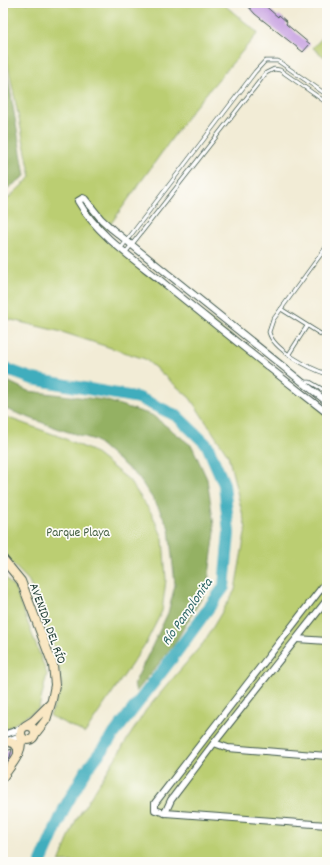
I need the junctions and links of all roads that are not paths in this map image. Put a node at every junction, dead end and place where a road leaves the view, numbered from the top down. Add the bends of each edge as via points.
1 (327, 95) edge
2 (327, 103) edge
3 (127, 240) junction
4 (133, 245) junction
5 (327, 246) edge
6 (121, 248) junction
7 (126, 252) junction
8 (281, 309) junction
9 (307, 326) junction
10 (236, 329) junction
11 (229, 336) junction
12 (327, 338) edge
13 (251, 342) junction
14 (244, 349) junction
15 (289, 354) junction
16 (327, 374) edge
17 (302, 382) junction
18 (327, 392) edge
19 (327, 402) edge
20 (327, 413) edge
21 (3, 560) edge
22 (327, 581) edge
23 (327, 600) edge
24 (297, 639) junction
25 (327, 642) edge
26 (52, 700) junction
27 (22, 731) junction
28 (33, 737) junction
29 (4, 740) edge
30 (214, 743) junction
31 (17, 756) junction
32 (327, 756) edge
33 (3, 777) edge
34 (165, 813) junction
35 (327, 825) edge

1 - 3 lane via 278,61 266,61
2 - 4 lane via 280,70 266,73
3 - 4 street
3 - 6 lane
3 - 6 street via 100,219 85,199 80,198 78,201 84,212
4 - 7 lane
4 - 10 street
5 - 8 lane
6 - 7 street
7 - 11 street
8 - 9 lane
8 - 15 lane via 269,332 273,341
9 - 12 lane
9 - 15 lane
10 - 11 street via 234,334
10 - 13 street
11 - 14 street
13 - 14 street via 246,342
13 - 17 street
14 - 20 street
15 - 16 lane via 310,368
17 - 18 lane via 310,382
17 - 19 street
21 - 26 main road, AVENIDA DEL RÍO via 21,581 53,665
22 - 34 street via 154,803 155,810
23 - 24 street
24 - 25 street
24 - 30 street
26 - 27 main road
26 - 28 main road, AVENIDA DEL RÍO via 46,720
27 - 28 main road via 24,740
27 - 28 main road via 31,727
27 - 29 street
27 - 31 main road via 22,743
28 - 31 main road, AVENIDA DEL RÍO via 25,752
29 - 31 main road via 17,746
30 - 32 street via 228,748
30 - 34 street via 171,800
31 - 33 main road
34 - 35 street

